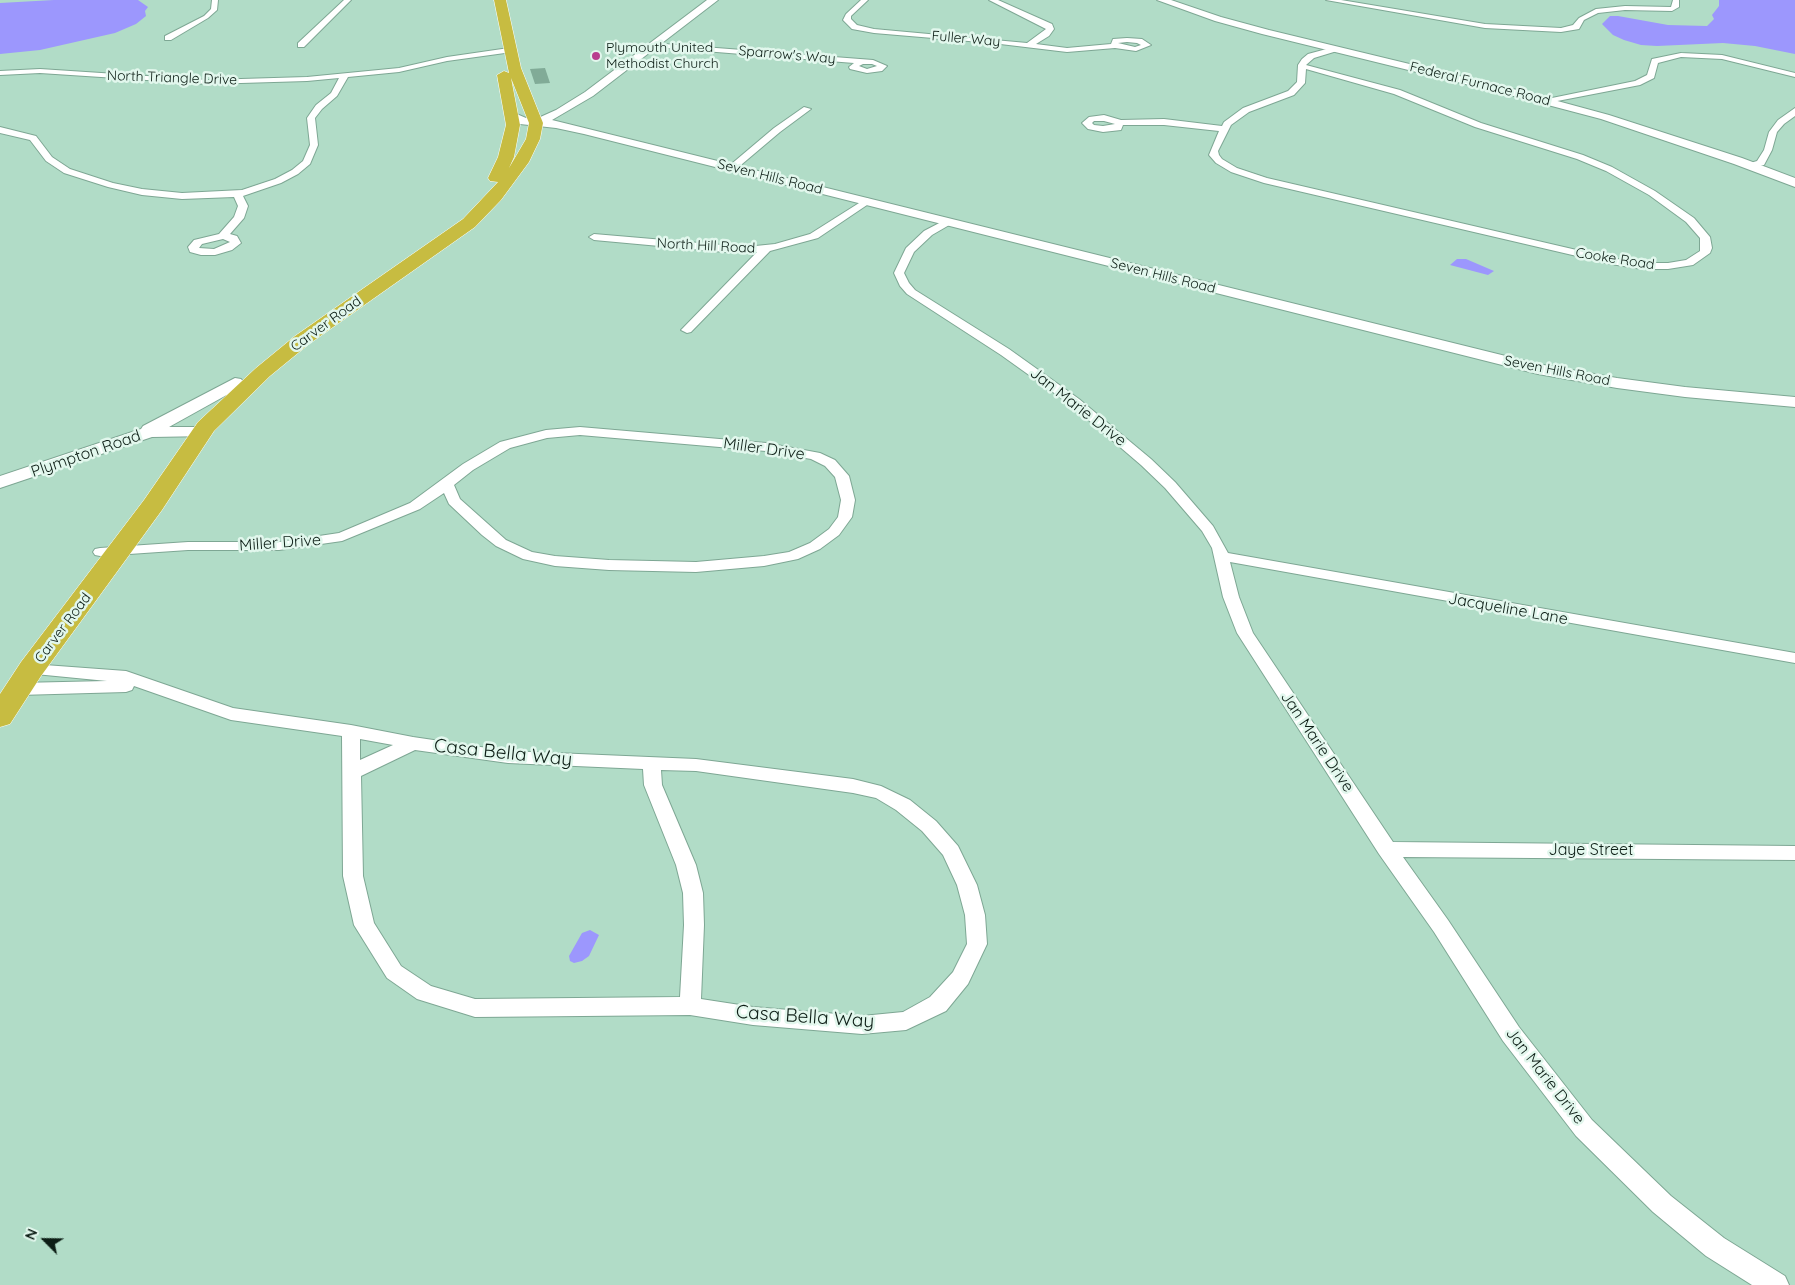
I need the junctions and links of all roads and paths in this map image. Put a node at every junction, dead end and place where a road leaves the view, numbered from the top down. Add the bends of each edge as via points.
1 (215, 0) edge
2 (348, 0) edge
3 (490, 0) edge
4 (500, 0) edge
5 (713, 0) edge
6 (865, 0) edge
7 (992, 0) edge
8 (1162, 0) edge
9 (1329, 0) edge
10 (1676, 0) edge
11 (168, 38) dead end
12 (301, 45) dead end
13 (654, 45) junction
14 (1029, 45) junction
15 (1115, 46) dead end
16 (1334, 49) junction
17 (505, 54) junction
18 (860, 62) dead end
19 (1302, 66) junction
20 (0, 73) edge
21 (1795, 75) edge
22 (344, 77) junction
23 (1547, 101) junction
24 (807, 109) dead end
25 (1793, 115) edge
26 (512, 116) junction
27 (536, 123) junction
28 (1120, 123) dead end
29 (1223, 129) junction
30 (0, 130) edge
31 (512, 135) junction
32 (1750, 166) junction
33 (732, 168) junction
34 (1795, 183) edge
35 (237, 194) junction
36 (867, 201) junction
37 (947, 222) junction
38 (223, 236) dead end
39 (594, 237) dead end
40 (767, 248) junction
41 (688, 330) dead end
42 (235, 383) junction
43 (1795, 402) edge
44 (196, 432) junction
45 (124, 439) junction
46 (0, 482) edge
47 (447, 484) junction
48 (109, 552) junction
49 (1221, 556) junction
50 (1795, 658) edge
51 (17, 682) edge
52 (149, 686) junction
53 (0, 717) edge
54 (351, 731) junction
55 (413, 743) junction
56 (652, 762) junction
57 (352, 772) junction
58 (1386, 849) junction
59 (1795, 853) edge
60 (690, 1006) junction
61 (1776, 1285) edge

1 - 11 street via 214,10 206,17
2 - 12 street
3 - 17 highway
4 - 17 highway
5 - 13 street
6 - 14 street, Fuller Way via 847,18 860,28
7 - 14 street via 1049,26 1046,34
8 - 16 street, Federal Furnace Road via 1218,19
9 - 10 street via 1485,26 1570,30 1596,11 1672,9 1676,7
13 - 18 street, Sparrow's Way
13 - 27 street via 589,94
14 - 15 street, Fuller Way via 1074,50
16 - 19 street via 1311,56
16 - 23 street, Federal Furnace Road
17 - 22 street, North Triangle Drive
17 - 26 highway, Carver Road
17 - 27 highway
19 - 29 street, Cooke Road via 1301,83 1292,93 1246,110
19 - 29 street, Cooke Road via 1398,92 1478,125 1609,169 1659,197 1690,220 1704,237 1705,253 1689,263 1668,266 1611,262 1264,180 1228,167 1216,158 1214,151
20 - 22 street, North Triangle Drive via 40,71 208,82
21 - 23 street via 1722,56 1681,55 1655,61 1651,76 1637,83
22 - 35 street via 334,94 311,118 314,144 307,162 278,181
23 - 32 street, Federal Furnace Road via 1643,129
24 - 33 street
25 - 32 street via 1772,132 1761,163
26 - 27 street, Seven Hills Road
26 - 31 highway, Carver Road
27 - 31 street
27 - 33 street, Seven Hills Road via 556,124
27 - 44 highway, Carver Road via 533,139 521,162 476,217 292,348
28 - 29 street via 1164,122
30 - 35 street via 33,138 56,165 102,183 174,195
31 - 42 highway, Carver Road via 496,177 460,219 278,346
32 - 34 street, Federal Furnace Road
33 - 36 street, Seven Hills Road
35 - 38 street via 243,206 239,218
36 - 37 street, Seven Hills Road
36 - 40 street, North Hill Road via 814,236 785,246
37 - 43 street, Seven Hills Road via 1538,369 1685,392
37 - 49 street, Jan Marie Drive via 928,233 910,250 899,273 904,284 911,292 1034,372 1113,433 1191,508 1208,529
39 - 40 street, North Hill Road via 725,249
40 - 41 street
42 - 44 highway, Carver Road
42 - 45 street
44 - 45 street, Plympton Road via 150,432
44 - 48 highway, Carver Road via 173,478
45 - 46 street, Plympton Road
47 - 47 street, Miller Drive via 454,501 487,532 528,556 628,566 696,567 794,556 834,532 845,517 848,500 842,476 815,456 766,447 580,431 546,434 505,445
47 - 48 street, Miller Drive via 415,506 342,537 279,546 188,546
48 - 51 highway, Carver Road
48 - 51 highway, Carver Road via 55,639
49 - 50 street, Jacqueline Lane
49 - 58 street, Jan Marie Drive via 1231,597 1245,633
51 - 52 street, Casa Bella Way
51 - 52 street, Casa Bella Way via 126,677
51 - 53 highway, Carver Road
52 - 54 street, Casa Bella Way via 231,714
54 - 55 street, Casa Bella Way
54 - 57 street, Casa Bella Way
55 - 56 street, Casa Bella Way via 508,757
55 - 57 street, Casa Bella Way
56 - 60 street via 654,785 686,865 693,893
56 - 60 street, Casa Bella Way via 853,786 882,793 929,826 951,851 967,885 975,915 977,944 961,978 938,1004 906,1021 862,1025 753,1016
57 - 60 street, Casa Bella Way via 353,876 364,925 394,972 425,993 475,1008
58 - 59 street, Jaye Street
58 - 61 street, Jan Marie Drive via 1511,1034 1584,1128 1662,1204 1715,1247

